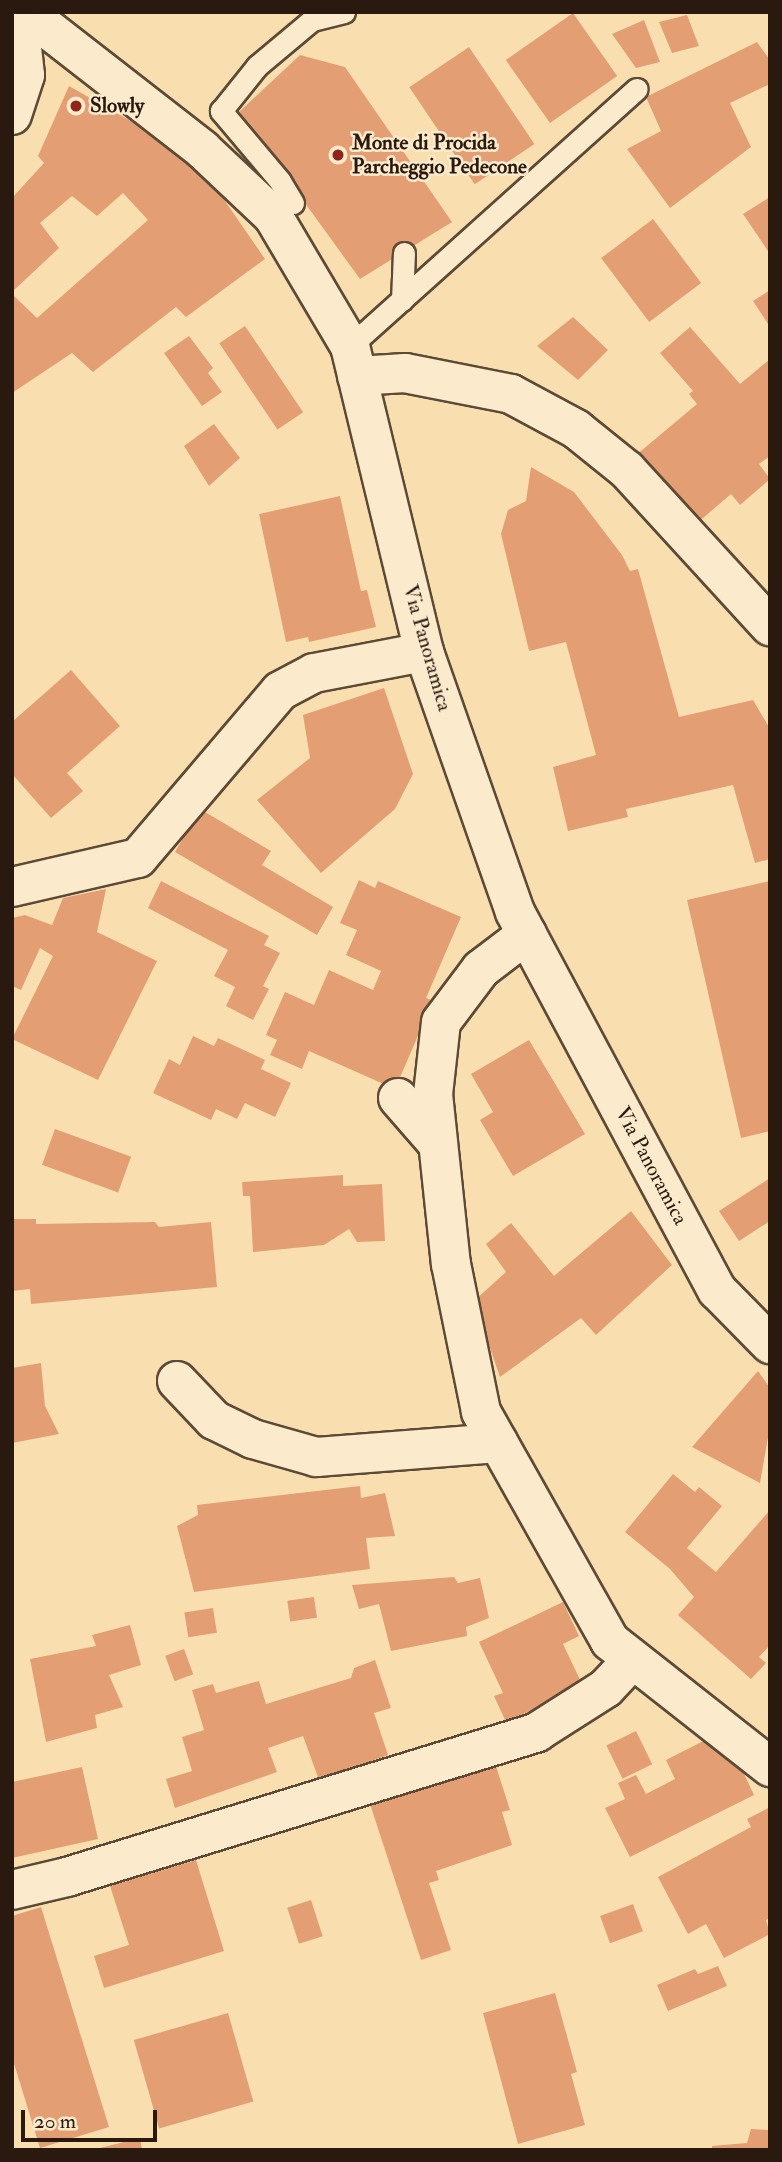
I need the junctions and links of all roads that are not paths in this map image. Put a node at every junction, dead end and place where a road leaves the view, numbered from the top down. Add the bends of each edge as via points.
1 (18, 12) edge
2 (26, 12) edge
3 (344, 12) edge
4 (636, 89) dead end
5 (12, 115) edge
6 (289, 206) junction
7 (404, 253) dead end
8 (401, 300) junction
9 (353, 361) junction
10 (770, 625) edge
11 (424, 652) junction
12 (501, 873) junction
13 (12, 887) edge
14 (527, 934) junction
15 (481, 968) junction
16 (398, 1098) dead end
17 (438, 1144) junction
18 (770, 1344) edge
19 (177, 1381) dead end
20 (498, 1443) junction
21 (632, 1660) junction
22 (770, 1767) edge
23 (12, 1890) edge

1 - 5 street via 25,75
2 - 6 street, Via Panoramica via 203,150
3 - 6 lane via 312,20 257,66 221,111 280,181
4 - 8 lane
6 - 9 street, Via Panoramica
7 - 8 lane
8 - 9 lane
9 - 10 street via 511,394 576,429 627,470
9 - 11 street, Via Panoramica
11 - 12 street, Via Panoramica
11 - 13 street via 314,673 281,691 138,858
12 - 14 street, Via Panoramica
12 - 15 street via 498,919
14 - 15 street
14 - 18 street, Via Panoramica via 717,1290
15 - 17 street via 441,1022 433,1094
16 - 17 street
17 - 20 street via 451,1264 481,1412
19 - 20 street via 214,1420 253,1438 316,1457
20 - 21 street via 610,1641
21 - 22 street
21 - 23 street via 606,1688 537,1732

